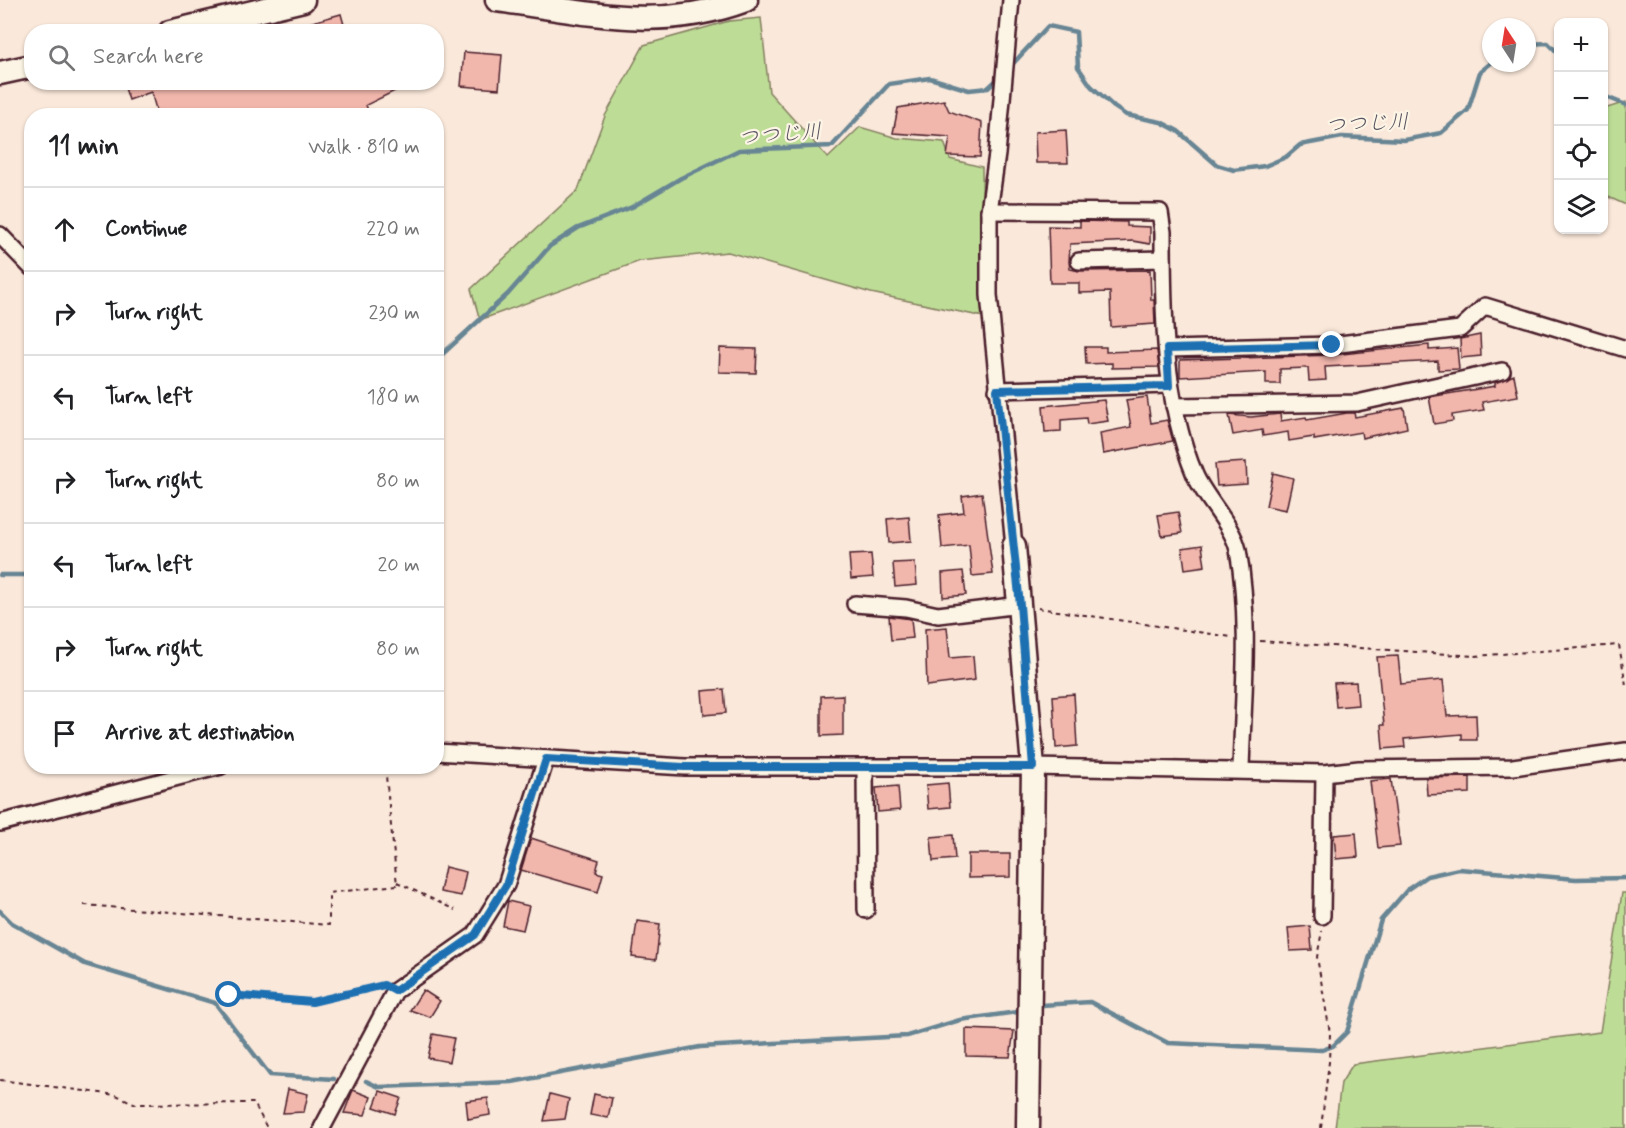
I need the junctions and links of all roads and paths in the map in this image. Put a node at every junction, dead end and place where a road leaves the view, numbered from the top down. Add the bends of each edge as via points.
1 (303, 0) edge
2 (497, 0) edge
3 (746, 0) edge
4 (1011, 0) edge
5 (203, 24) edge
6 (24, 68) edge
7 (0, 74) edge
8 (989, 211) junction
9 (0, 235) edge
10 (1163, 259) junction
11 (24, 260) edge
12 (1079, 261) dead end
13 (1167, 349) junction
14 (1626, 349) edge
15 (1502, 371) dead end
16 (1169, 386) junction
17 (997, 390) junction
18 (1174, 406) junction
19 (1014, 546) joint
20 (855, 604) dead end
21 (1020, 605) junction
22 (1244, 639) junction
23 (1626, 685) edge
24 (1626, 751) edge
25 (444, 753) edge
26 (546, 759) junction
27 (865, 767) junction
28 (1033, 767) junction
29 (1241, 769) junction
30 (1324, 773) junction
31 (190, 774) edge
32 (386, 774) edge
33 (0, 823) edge
34 (397, 882) junction
35 (84, 905) dead end
36 (455, 910) dead end
37 (866, 910) dead end
38 (1322, 916) joint
39 (395, 991) junction
40 (229, 995) dead end
41 (0, 1080) edge
42 (267, 1128) edge
43 (322, 1128) edge
44 (1028, 1128) edge
45 (1321, 1128) edge

1 - 5 street
2 - 3 street via 651,20 718,10
4 - 8 street
6 - 7 street
8 - 10 street via 1160,212
8 - 17 street via 989,295
9 - 11 street
10 - 12 street
10 - 13 street
13 - 14 street via 1332,345 1460,329 1485,306
13 - 16 street
15 - 18 street via 1357,404
16 - 17 street
16 - 18 street
17 - 19 street
18 - 22 street via 1195,475 1237,547
19 - 21 street
20 - 21 street via 938,615
21 - 22 path
21 - 28 street
22 - 23 path via 1475,656 1619,645
22 - 29 street
24 - 30 street via 1513,767
25 - 26 street
26 - 27 street via 684,767
26 - 39 street via 506,885 475,935
27 - 28 street
27 - 37 street
28 - 29 street
28 - 44 street
29 - 30 street
30 - 38 street
31 - 33 street
32 - 34 path
34 - 35 path via 329,893 328,925
34 - 36 path
38 - 45 path via 1317,957 1330,1033
39 - 40 path via 384,985 312,1002
39 - 43 street
41 - 42 path via 116,1095 136,1104 254,1103

